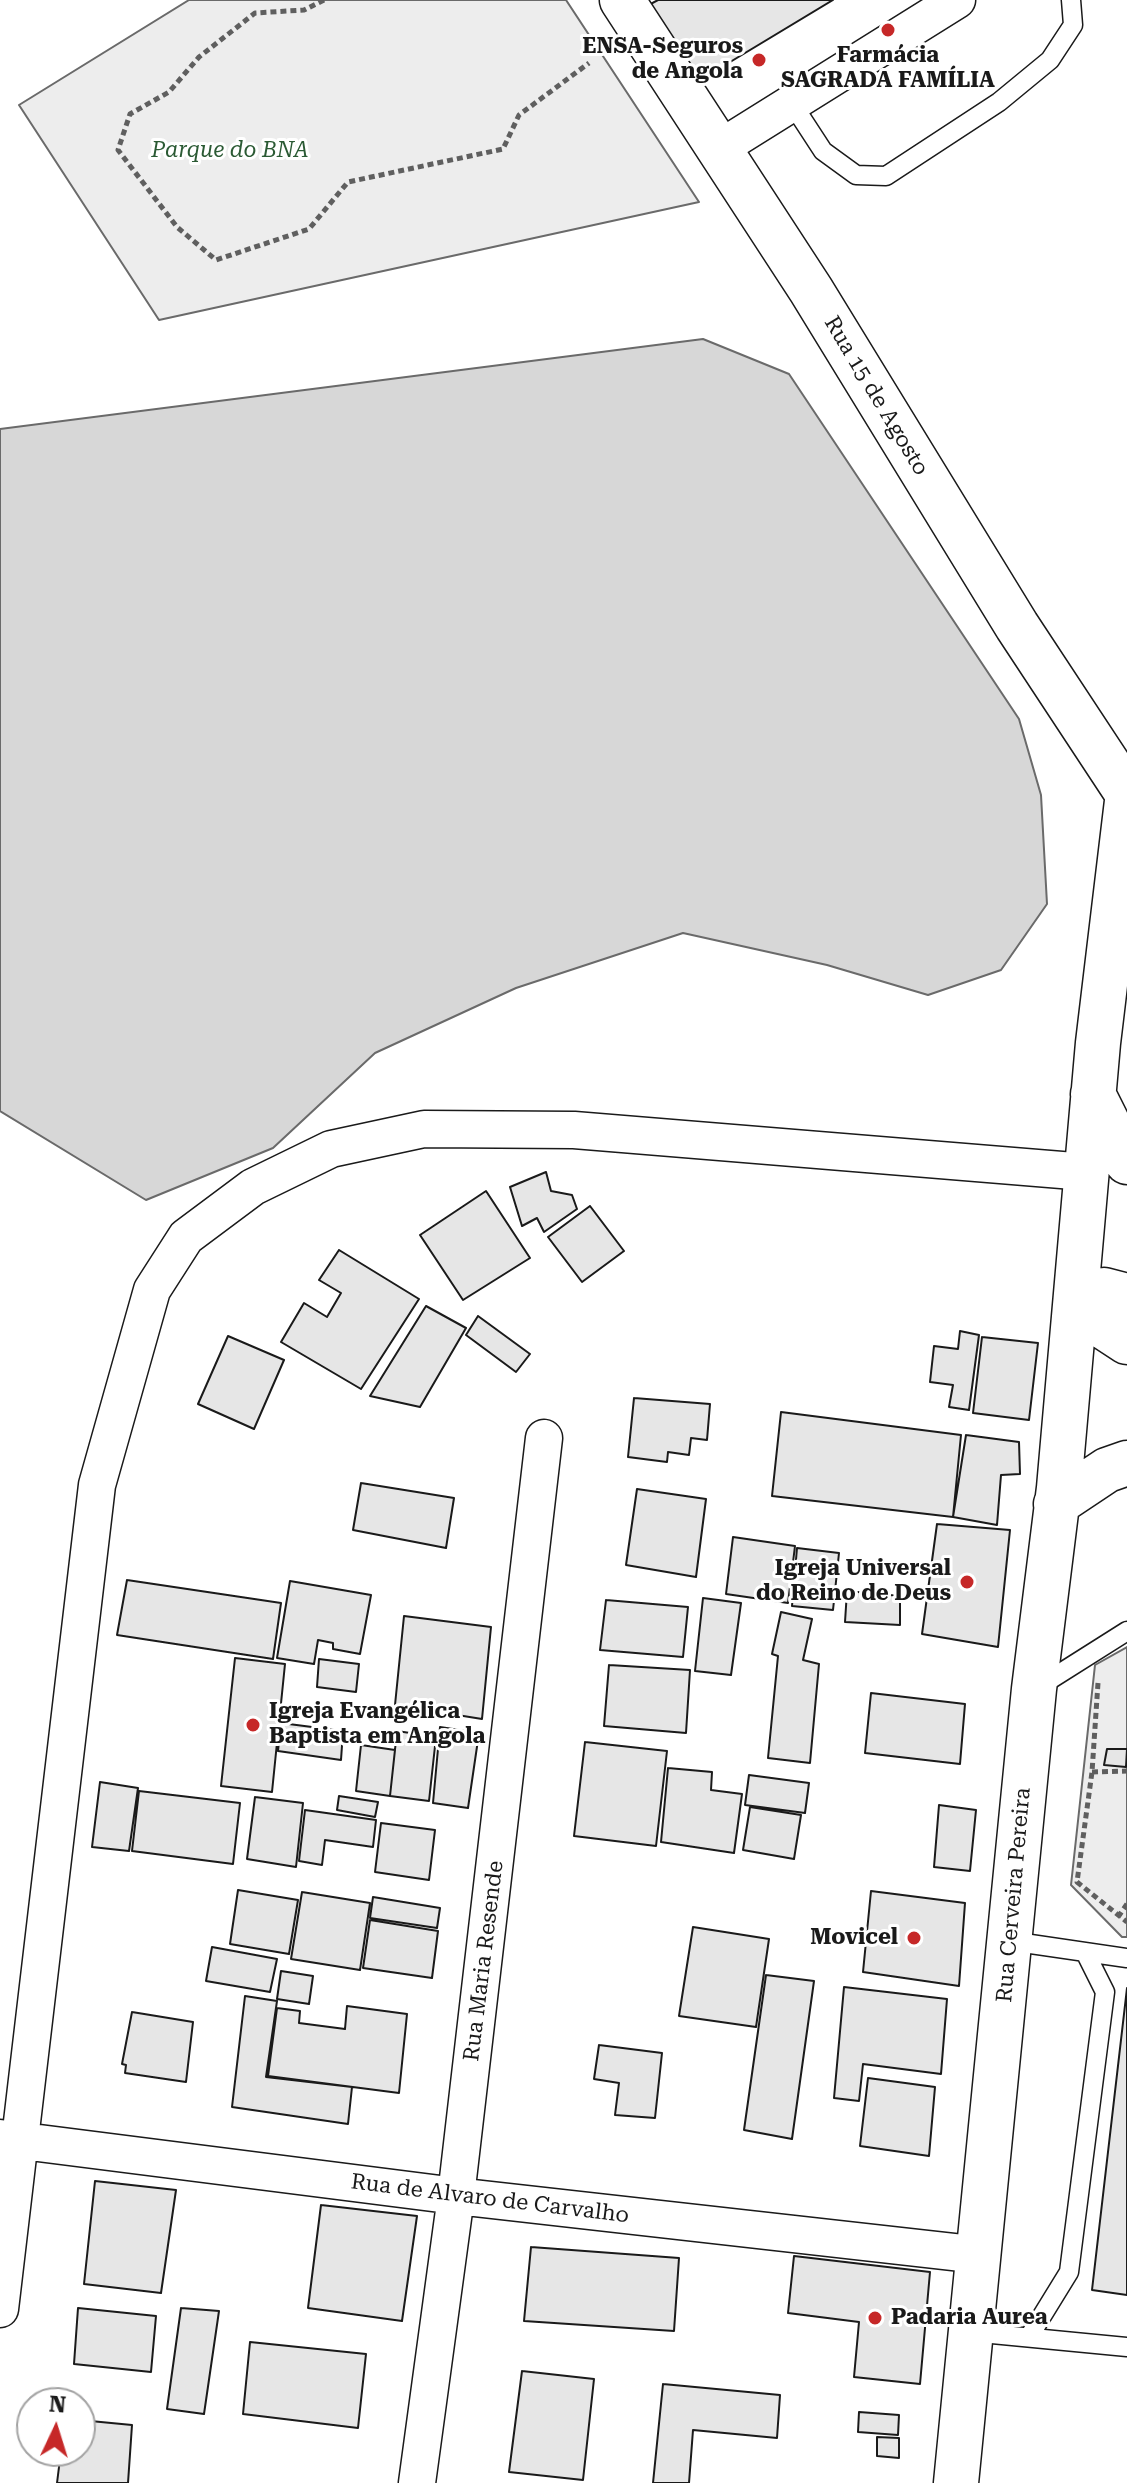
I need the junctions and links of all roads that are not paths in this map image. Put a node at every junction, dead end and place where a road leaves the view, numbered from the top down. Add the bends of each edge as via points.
1 (622, 0) edge
2 (957, 0) edge
3 (1071, 0) edge
4 (793, 105) junction
5 (720, 148) junction
6 (1127, 793) edge
7 (1127, 801) edge
8 (1106, 1167) edge
9 (1127, 1296) edge
10 (1076, 1302) junction
11 (1127, 1342) edge
12 (544, 1438) dead end
13 (1127, 1463) edge
14 (1056, 1504) junction
15 (1127, 1631) edge
16 (1034, 1689) junction
17 (1010, 1941) junction
18 (1085, 1952) junction
19 (1127, 1958) edge
20 (9, 2139) edge
21 (456, 2196) junction
22 (980, 2255) junction
23 (0, 2309) edge
24 (971, 2332) junction
25 (1029, 2337) junction
26 (1127, 2347) edge
27 (417, 2483) edge
28 (956, 2483) edge

1 - 5 main road, Rua 15 de Agosto
2 - 4 street
3 - 4 lane via 1073,25 1050,60 999,102 886,176 856,175 823,151
4 - 5 street
5 - 6 main road, Rua 15 de Agosto
7 - 8 main road via 1094,1086
8 - 10 main road, Rua Cerveira Pereira
8 - 20 street via 574,1130 424,1129 331,1149 253,1187 186,1237 152,1290 97,1485
9 - 10 main road via 1104,1290
10 - 11 main road
10 - 14 main road, Rua Cerveira Pereira
12 - 21 street, Rua Maria Resende
13 - 14 main road
14 - 16 main road, Rua Cerveira Pereira
15 - 16 lane
16 - 17 main road, Rua Cerveira Pereira
17 - 18 lane
17 - 22 main road, Rua Cerveira Pereira
18 - 19 lane
18 - 25 lane via 1105,1992 1069,2272
20 - 21 street, Rua de Alvaro de Carvalho
20 - 23 street
21 - 22 street, Rua de Alvaro de Carvalho
21 - 27 street, Rua Maria Resende
22 - 24 main road, Rua Cerveira Pereira
24 - 25 lane
24 - 28 main road, Rua Cerveira Pereira
25 - 26 lane

